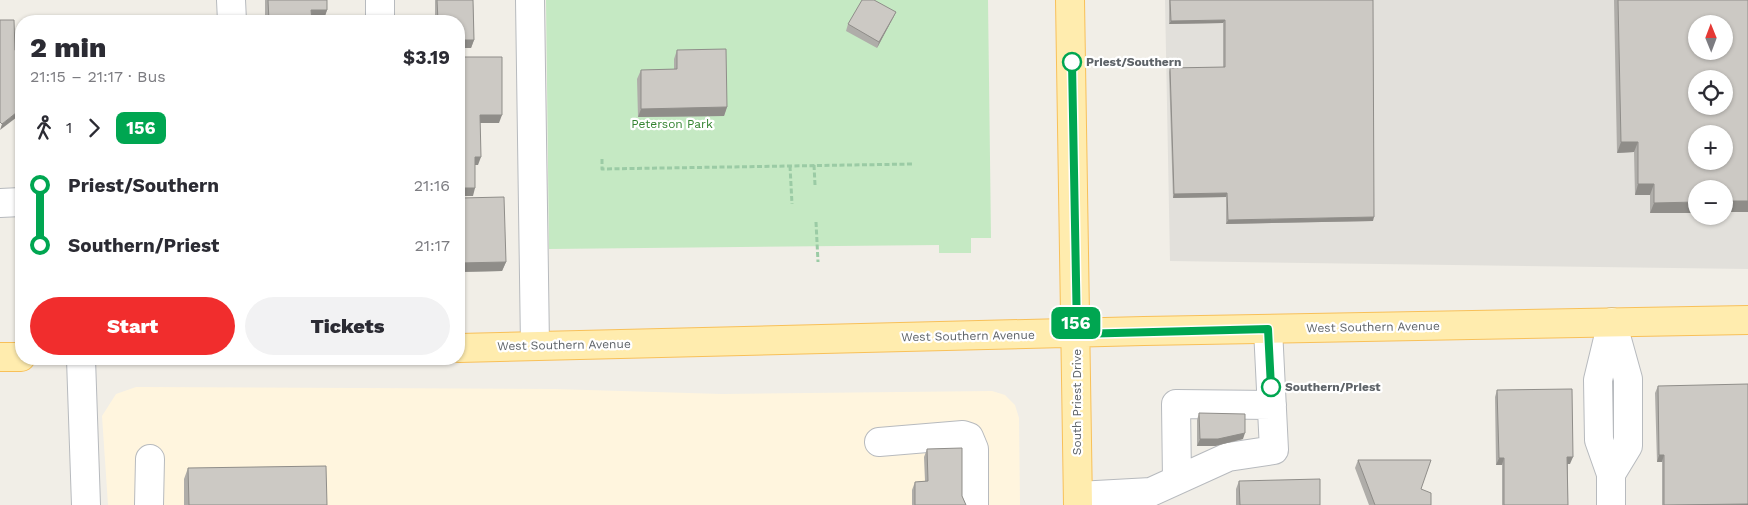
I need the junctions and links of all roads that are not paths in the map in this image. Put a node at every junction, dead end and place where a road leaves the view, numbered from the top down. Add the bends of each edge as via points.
1 (231, 0) edge
2 (380, 0) edge
3 (530, 0) edge
4 (1070, 0) edge
5 (232, 15) edge
6 (380, 15) edge
7 (0, 202) edge
8 (15, 202) edge
9 (1748, 320) edge
10 (1612, 322) junction
11 (1268, 329) junction
12 (1077, 334) junction
13 (535, 346) junction
14 (465, 348) edge
15 (0, 357) edge
16 (15, 357) edge
17 (80, 365) edge
18 (1272, 405) junction
19 (879, 442) dead end
20 (150, 459) dead end
21 (1176, 480) junction
22 (1078, 500) edge
23 (86, 505) edge
24 (150, 505) edge
25 (974, 505) edge
26 (1611, 505) edge

1 - 5 street
2 - 6 street
3 - 13 street
4 - 12 main road, South Priest Drive
7 - 8 street
9 - 10 main road, West Southern Avenue
10 - 11 main road, West Southern Avenue
10 - 26 street via 1598,380 1599,440 1611,474
11 - 12 main road, West Southern Avenue
11 - 18 street
12 - 13 main road, West Southern Avenue
12 - 22 main road, South Priest Drive
13 - 14 main road, West Southern Avenue
15 - 16 main road
17 - 23 street
18 - 21 street via 1274,450 1228,457
18 - 21 street via 1176,404
19 - 25 street via 969,437 974,449
20 - 24 street
21 - 22 street via 1151,492

